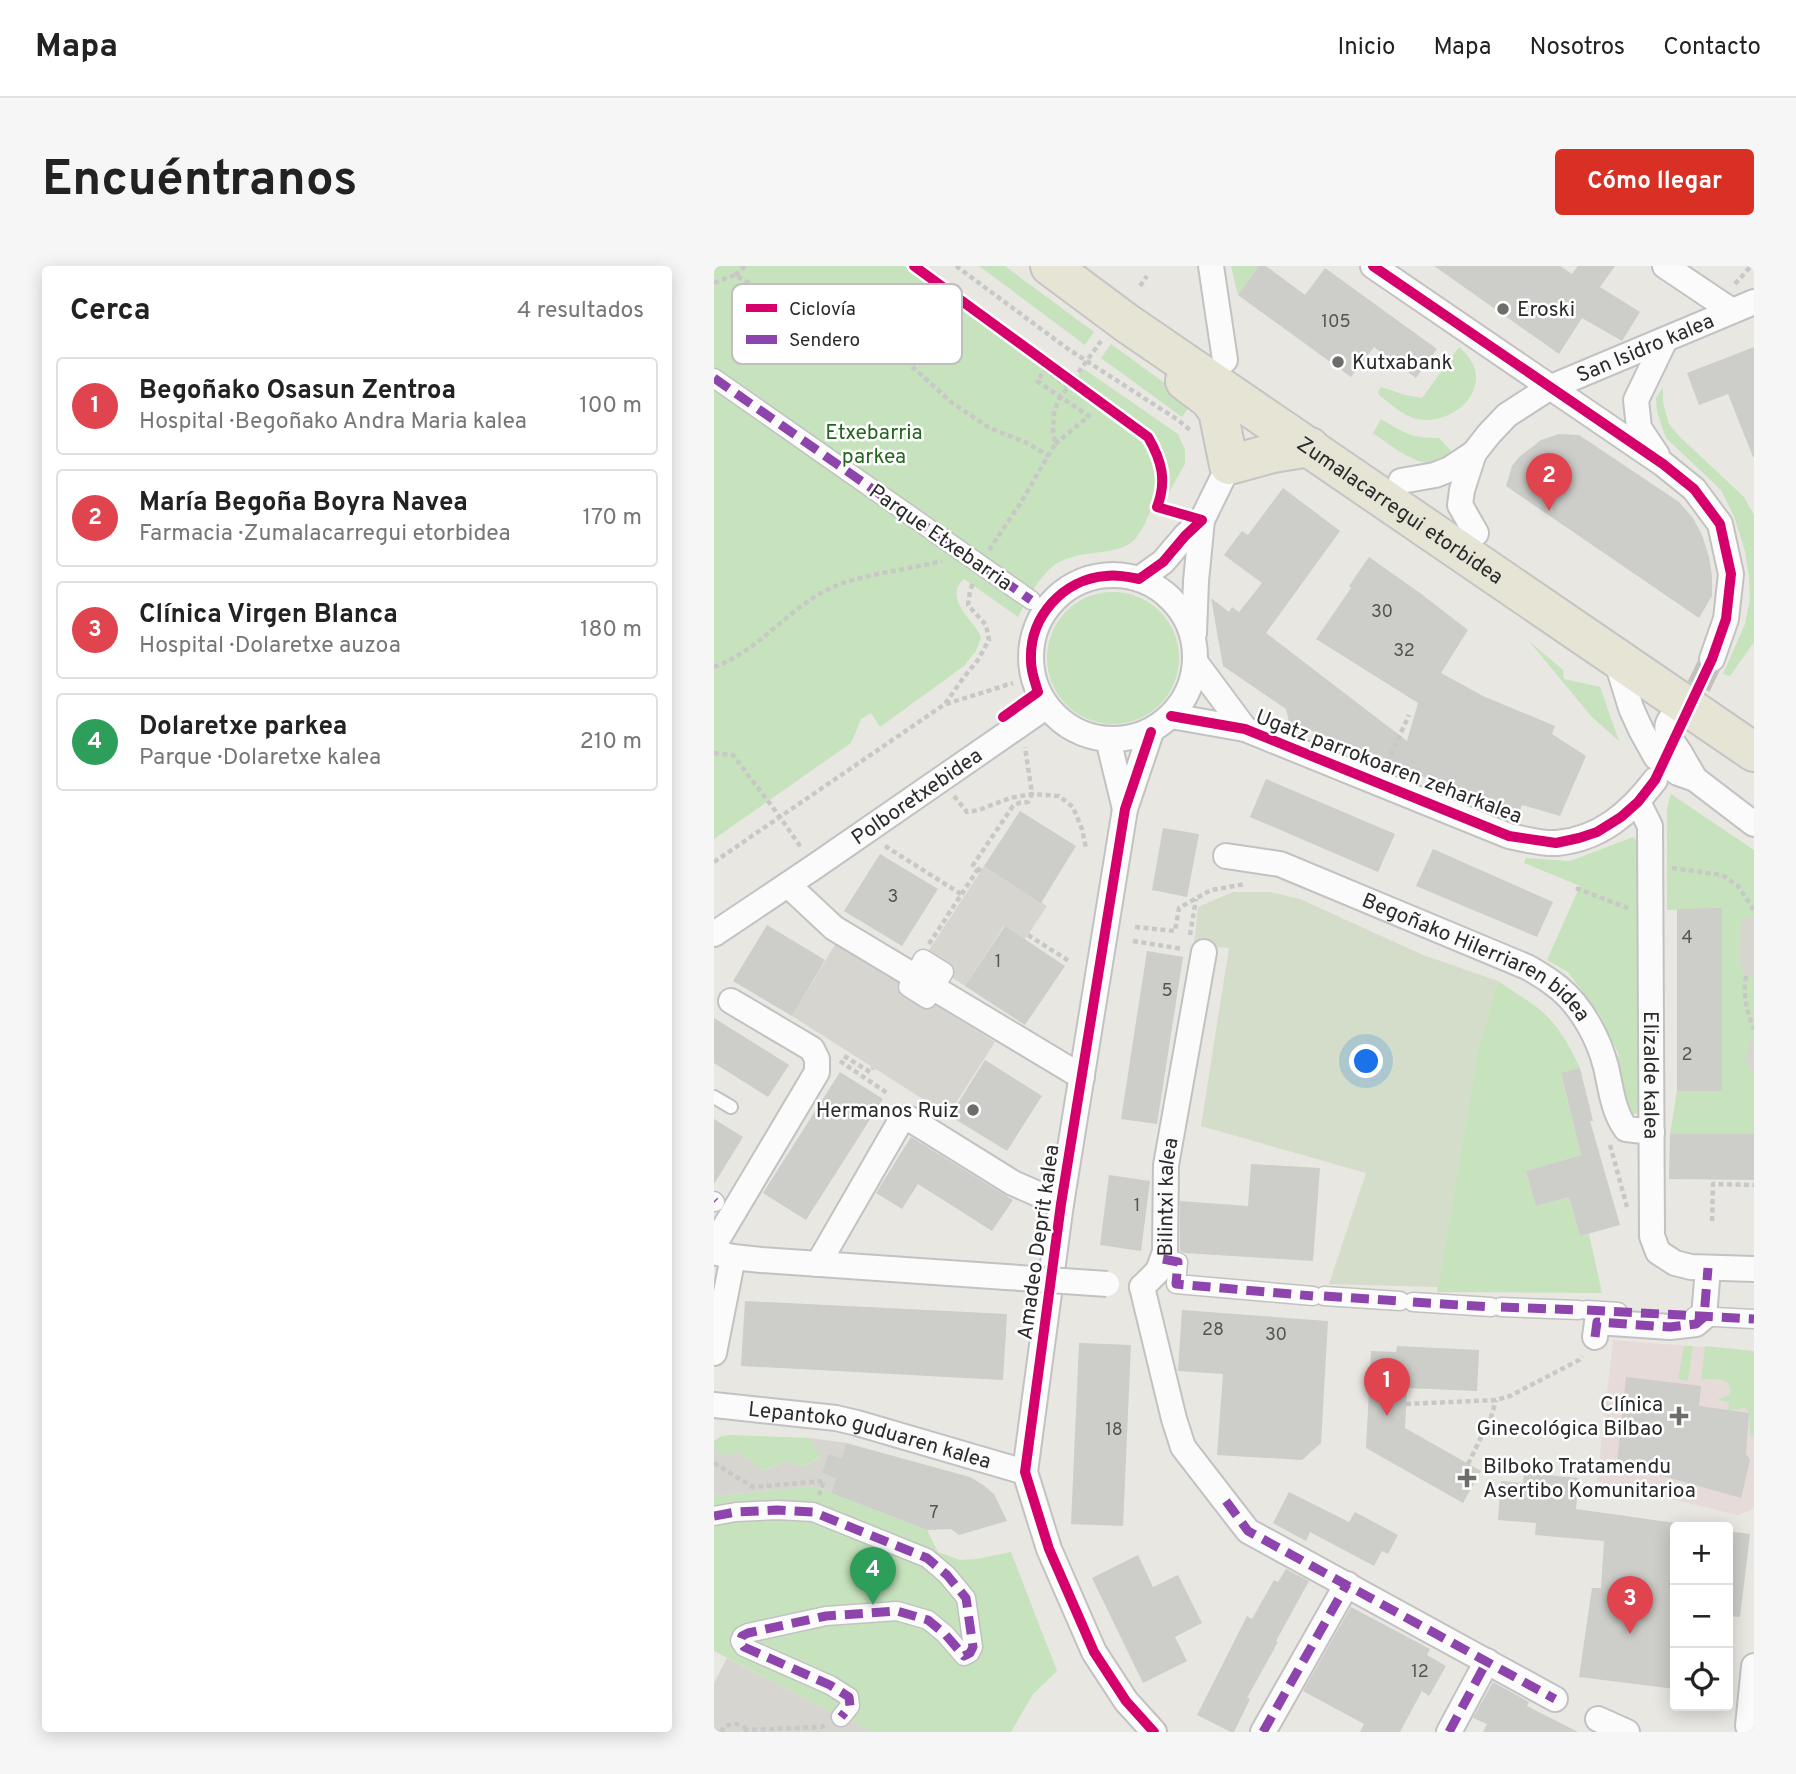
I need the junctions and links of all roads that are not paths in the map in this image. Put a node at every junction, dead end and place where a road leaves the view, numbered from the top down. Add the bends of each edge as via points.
1 (1050, 266) edge
2 (1093, 266) edge
3 (1211, 266) edge
4 (1373, 266) edge
5 (1665, 266) edge
6 (1743, 307) edge
7 (1117, 328) junction
8 (1665, 340) junction
9 (1225, 360) junction
10 (714, 377) edge
11 (1549, 388) junction
12 (1310, 447) junction
13 (1474, 453) junction
14 (1663, 464) junction
15 (1229, 465) junction
16 (1401, 481) junction
17 (1202, 520) junction
18 (1476, 533) junction
19 (1139, 579) junction
20 (1031, 600) dead end
21 (1195, 651) junction
22 (1616, 659) junction
23 (1712, 659) tunnel mouth
24 (1047, 706) junction
25 (1686, 707) junction
26 (1171, 716) junction
27 (1754, 723) edge
28 (1245, 729) junction
29 (1151, 732) junction
30 (1108, 739) junction
31 (1754, 752) edge
32 (1695, 779) junction
33 (1655, 780) dead end
34 (1638, 802) junction
35 (1125, 809) junction
36 (1754, 824) edge
37 (1226, 856) dead end
38 (788, 885) junction
39 (714, 934) edge
40 (1194, 946) road end
41 (731, 1001) dead end
42 (1082, 1077) junction
43 (714, 1097) edge
44 (731, 1107) dead end
45 (1651, 1132) junction
46 (1061, 1204) junction
47 (720, 1251) edge
48 (1163, 1259) junction
49 (818, 1264) junction
50 (1708, 1268) junction
51 (1754, 1269) edge
52 (1142, 1287) junction
53 (1704, 1317) junction
54 (1754, 1319) edge
55 (1589, 1345) road end
56 (714, 1353) edge
57 (714, 1405) edge
58 (1025, 1472) junction
59 (714, 1516) edge
60 (1348, 1584) junction
61 (1486, 1661) junction
62 (1754, 1666) edge
63 (1555, 1699) dead end
64 (841, 1717) road end
65 (1598, 1719) dead end
66 (1743, 1727) edge
67 (1154, 1732) edge
68 (1263, 1732) edge
69 (1449, 1732) edge
70 (1627, 1732) edge

1 - 7 main road, Zumalacarregui etorbidea
2 - 9 main road, Zumalacarregui etorbidea
3 - 9 street
4 - 11 street
5 - 6 street
6 - 8 street, San Isidro kalea
7 - 12 main road, Zumalacarregui etorbidea
7 - 15 main road via 1214,405
8 - 11 street, San Isidro kalea
8 - 14 street via 1636,400 1639,428
9 - 16 main road, Zumalacarregui etorbidea
10 - 20 street, Parque Etxebarria
11 - 13 street, San Isidro kalea via 1507,415
11 - 14 street
12 - 15 main road
12 - 22 main road, Zumalacarregui etorbidea
13 - 16 street, San Isidro kalea via 1435,475
13 - 18 street, San Isidro kalea via 1460,505
14 - 23 street via 1694,489 1720,524 1731,574 1726,619
15 - 17 street
16 - 18 main road, Zumalacarregui etorbidea
17 - 19 street via 1163,562
17 - 21 street
18 - 27 main road, Zumalacarregui etorbidea
19 - 21 street via 1169,596 1185,616
19 - 24 street via 1107,575 1077,583 1042,616 1031,662 1038,692
21 - 26 street via 1193,678
21 - 28 street, Ugatz parrokoaren zeharkalea
22 - 25 main road, Zumalacarregui etorbidea
22 - 32 street via 1650,748 1678,773
24 - 30 street via 1073,729
24 - 38 street, Polboretxebidea
25 - 31 main road, Zumalacarregui etorbidea
25 - 32 street via 1675,713 1667,726 1668,737
26 - 28 street, Ugatz parrokoaren zeharkalea
26 - 29 street
28 - 34 street, Ugatz parrokoaren zeharkalea via 1509,836 1533,841 1556,843 1597,832
29 - 30 street
29 - 35 street, Amadeo Deprit kalea
30 - 35 street, Amadeo Deprit kalea
32 - 36 street
33 - 34 street, Ugatz parrokoaren zeharkalea
34 - 45 street, Elizalde kalea via 1650,826
35 - 42 street, Amadeo Deprit kalea
37 - 45 street, Begoñako Hilerriaren bidea via 1280,864 1546,979 1561,989 1582,1015 1601,1048 1617,1117 1626,1129
38 - 39 street, Polboretxebidea
38 - 42 street via 834,928
40 - 48 street, Bilintxi kalea via 1166,1165
41 - 47 street via 812,1049 817,1072
42 - 46 street, Amadeo Deprit kalea
43 - 44 lane
45 - 50 street, Elizalde kalea via 1652,1236 1658,1252 1675,1263
46 - 49 street via 1013,1183 910,1119 901,1120
46 - 58 street, Amadeo Deprit kalea
47 - 49 street
47 - 56 street
48 - 52 street, Bilintxi kalea
48 - 53 street via 1178,1262 1175,1284 1406,1302
49 - 52 street, bridge
50 - 51 street
50 - 53 street
52 - 60 street via 1183,1447 1248,1531
53 - 54 street
53 - 55 street via 1696,1324 1670,1327 1597,1322
57 - 58 street, Lepantoko guduaren kalea via 836,1418
58 - 67 street, Amadeo Deprit kalea via 1049,1549 1094,1651 1126,1701
59 - 64 street via 750,1511 813,1512 927,1558 966,1598 973,1638 970,1653 964,1656 928,1620 897,1611 826,1616 743,1636 744,1647 849,1697 850,1706
60 - 61 street
60 - 68 street
61 - 63 street
61 - 69 street
62 - 66 street
65 - 70 street

